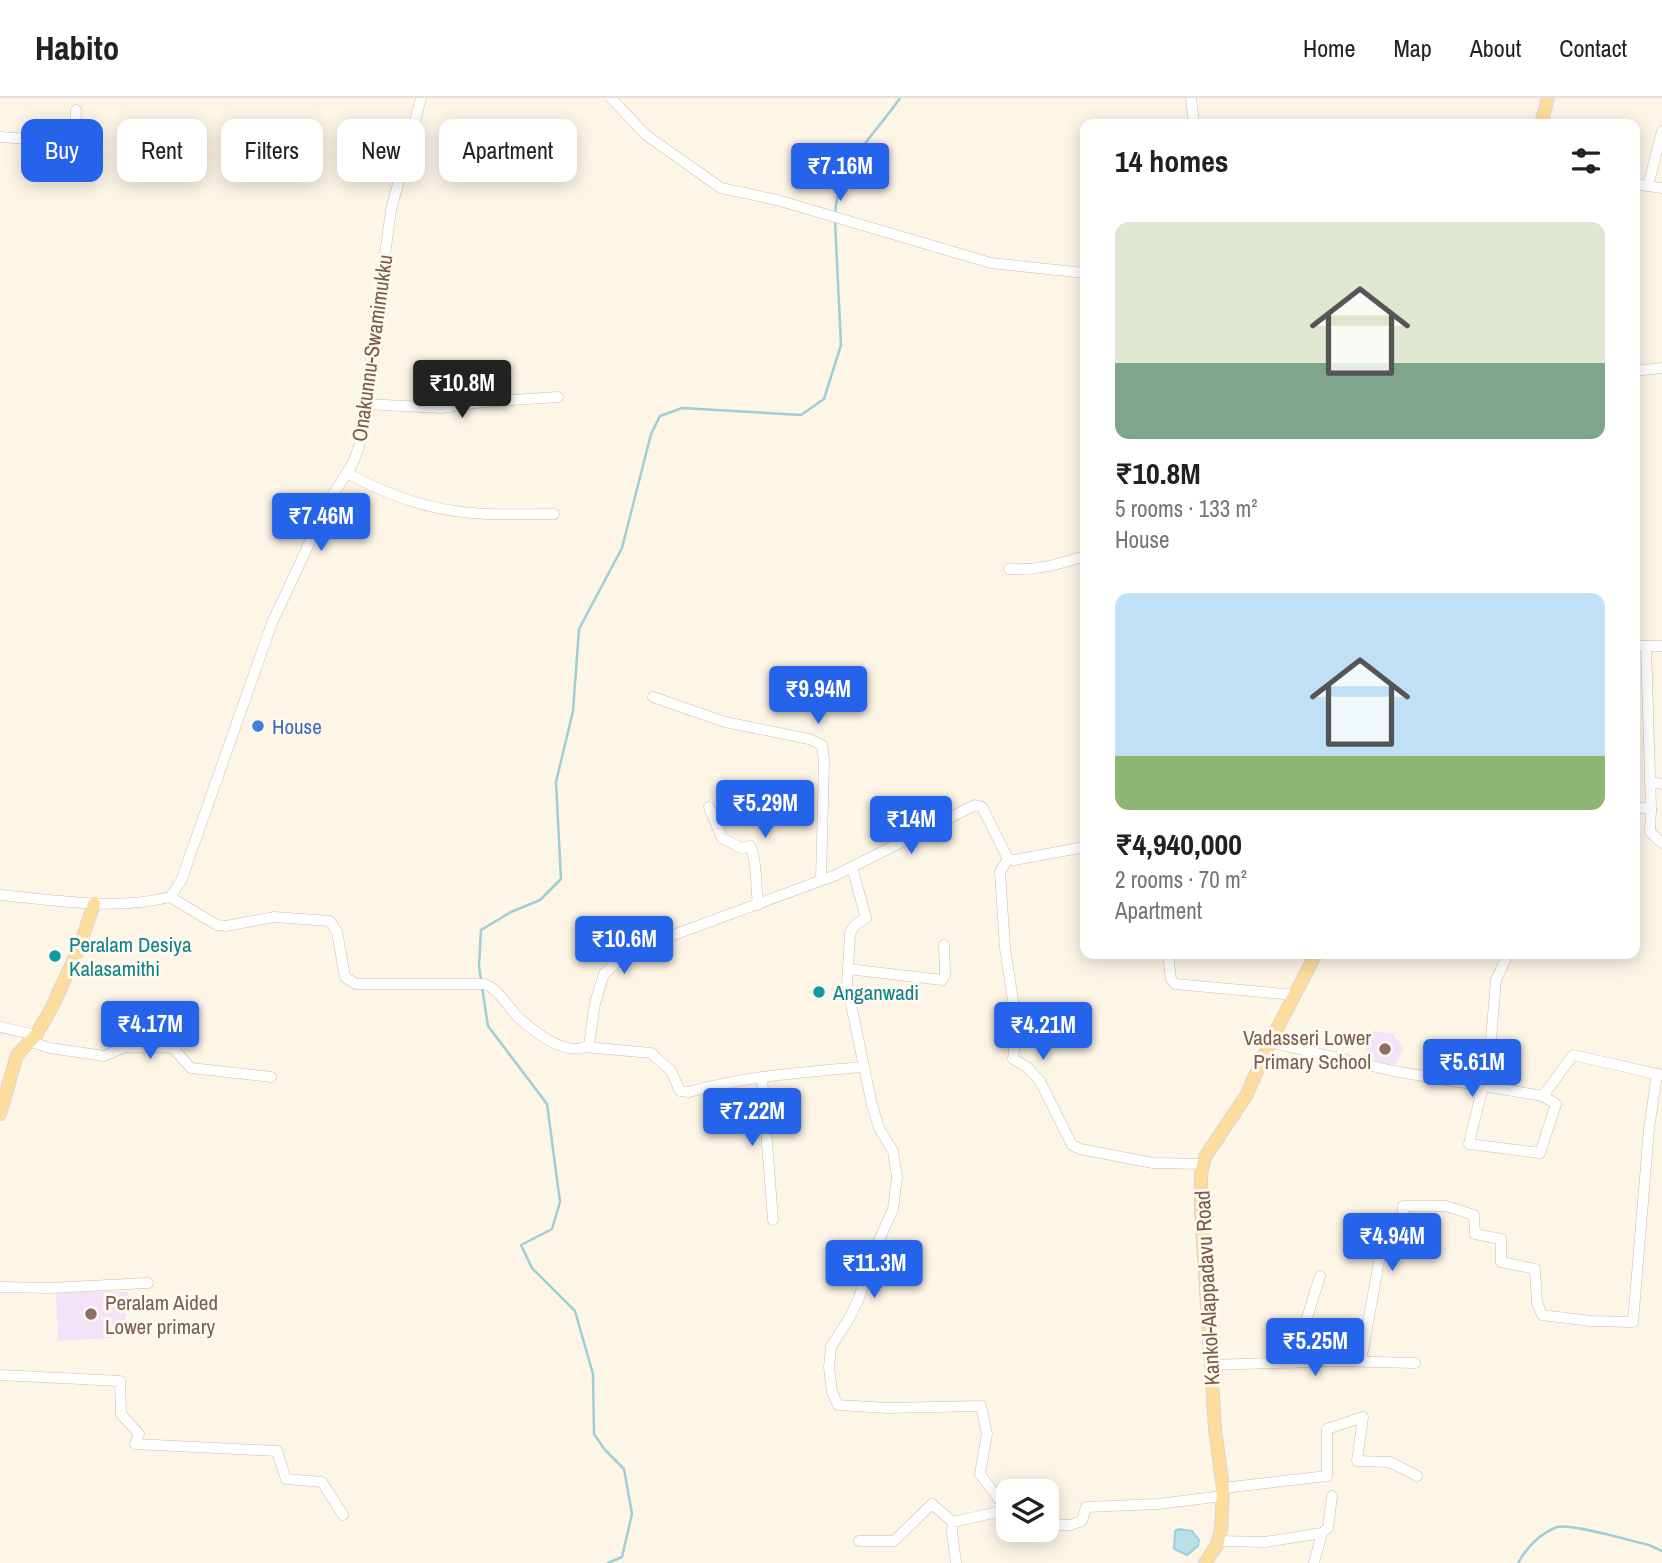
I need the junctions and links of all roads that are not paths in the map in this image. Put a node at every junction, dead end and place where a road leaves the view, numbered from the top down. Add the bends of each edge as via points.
1 (421, 98) edge
2 (611, 98) edge
3 (1191, 98) edge
4 (1548, 98) edge
5 (75, 110) dead end
6 (1193, 119) edge
7 (1542, 119) edge
8 (1662, 131) edge
9 (0, 138) edge
10 (1640, 185) edge
11 (1648, 186) junction
12 (1662, 188) edge
13 (1080, 272) edge
14 (1662, 368) edge
15 (1640, 371) edge
16 (558, 397) dead end
17 (366, 404) junction
18 (347, 473) junction
19 (554, 514) dead end
20 (1080, 558) edge
21 (1009, 569) dead end
22 (1640, 646) edge
23 (1646, 646) junction
24 (1662, 646) edge
25 (653, 696) dead end
26 (1650, 782) junction
27 (1662, 784) edge
28 (709, 807) dead end
29 (1640, 808) edge
30 (1651, 809) junction
31 (1662, 843) edge
32 (1080, 848) edge
33 (1008, 859) junction
34 (852, 867) junction
35 (821, 880) junction
36 (0, 895) edge
37 (170, 897) junction
38 (94, 904) junction
39 (758, 905) junction
40 (944, 945) dead end
41 (1169, 959) edge
42 (1313, 959) edge
43 (1506, 959) edge
44 (848, 969) junction
45 (1295, 995) junction
46 (0, 1027) edge
47 (33, 1038) junction
48 (1270, 1042) junction
49 (585, 1047) junction
50 (863, 1067) junction
51 (1660, 1074) edge
52 (271, 1077) dead end
53 (762, 1077) junction
54 (1485, 1085) junction
55 (1543, 1096) junction
56 (0, 1114) edge
57 (1203, 1164) junction
58 (773, 1220) dead end
59 (1320, 1276) dead end
60 (148, 1283) dead end
61 (0, 1287) edge
62 (1361, 1361) junction
63 (1293, 1363) junction
64 (1415, 1363) dead end
65 (1212, 1365) junction
66 (0, 1375) edge
67 (1416, 1476) dead end
68 (1223, 1492) junction
69 (996, 1495) edge
70 (1332, 1496) dead end
71 (996, 1513) edge
72 (343, 1515) dead end
73 (953, 1522) junction
74 (1059, 1525) edge
75 (1322, 1533) junction
76 (859, 1541) dead end
77 (1218, 1541) junction
78 (956, 1563) edge
79 (1205, 1563) edge
80 (1314, 1563) edge

1 - 17 street, Onakunnu-Swamimukku via 391,210
2 - 13 street via 646,135 721,188 991,263
3 - 6 street
4 - 7 main road
5 - 9 street via 74,142
8 - 11 street
10 - 11 street
11 - 12 street
14 - 15 street
16 - 17 street via 442,408
17 - 18 street, Onakunnu-Swamimukku via 359,447
18 - 19 street via 379,491 453,511
18 - 37 street, Onakunnu-Swamimukku via 272,623 192,852
20 - 21 street via 1046,568
22 - 23 street
23 - 24 street
23 - 26 street
25 - 35 street via 725,722 822,745
26 - 27 street
26 - 30 street
28 - 39 street via 722,838 741,848 750,846 754,854
29 - 30 street
30 - 31 street via 1650,831
32 - 33 street
33 - 34 street via 982,807 975,805
33 - 57 street via 1000,872 1017,1027 1013,1059 1040,1081 1072,1145 1153,1163
34 - 35 street
34 - 44 street via 866,918 850,933
35 - 39 street
36 - 38 street
37 - 38 street
37 - 49 street via 216,925 274,917 330,921 337,932 345,977 356,984 481,984 559,1046
38 - 47 main road via 79,948
39 - 49 street via 623,957 604,974
40 - 44 street via 942,980
41 - 45 street via 1175,984
42 - 45 main road, Kankol-Alappadavu Road
43 - 54 street via 1496,980
44 - 50 street
45 - 48 main road, Kankol-Alappadavu Road
46 - 47 street
47 - 52 street via 77,1053 104,1056 125,1047 172,1047 191,1068
47 - 56 main road via 17,1055
48 - 54 street
48 - 57 main road, Kankol-Alappadavu Road via 1246,1096
49 - 53 street via 651,1053 671,1071 680,1091
50 - 53 street
50 - 69 street via 897,1177 893,1209 859,1298 831,1346 832,1392 838,1405 981,1406 987,1434 980,1474
51 - 55 street via 1573,1055
51 - 62 street via 1649,1129 1633,1322 1542,1315 1535,1269 1501,1262 1501,1240 1475,1234 1474,1215 1446,1206 1404,1206 1404,1230 1384,1234
53 - 58 street
54 - 55 street
54 - 55 street via 1469,1144 1540,1153 1556,1104
57 - 65 main road, Kankol-Alappadavu Road via 1201,1211
59 - 63 street
60 - 61 street
62 - 63 street
62 - 64 street
63 - 65 street
65 - 68 main road, Kankol-Alappadavu Road
66 - 72 street via 120,1381 121,1414 139,1434 135,1444 277,1451 286,1479 322,1482
67 - 68 street via 1390,1462 1357,1461 1363,1417 1326,1429 1326,1476
68 - 74 street via 1158,1504 1086,1507 1082,1521
68 - 77 main road, Kankol-Alappadavu Road
70 - 75 street via 1328,1528
71 - 73 street
73 - 76 street via 932,1504 894,1541
73 - 78 street
75 - 77 street via 1265,1542
75 - 80 street
77 - 79 main road, Kankol-Alappadavu Road

